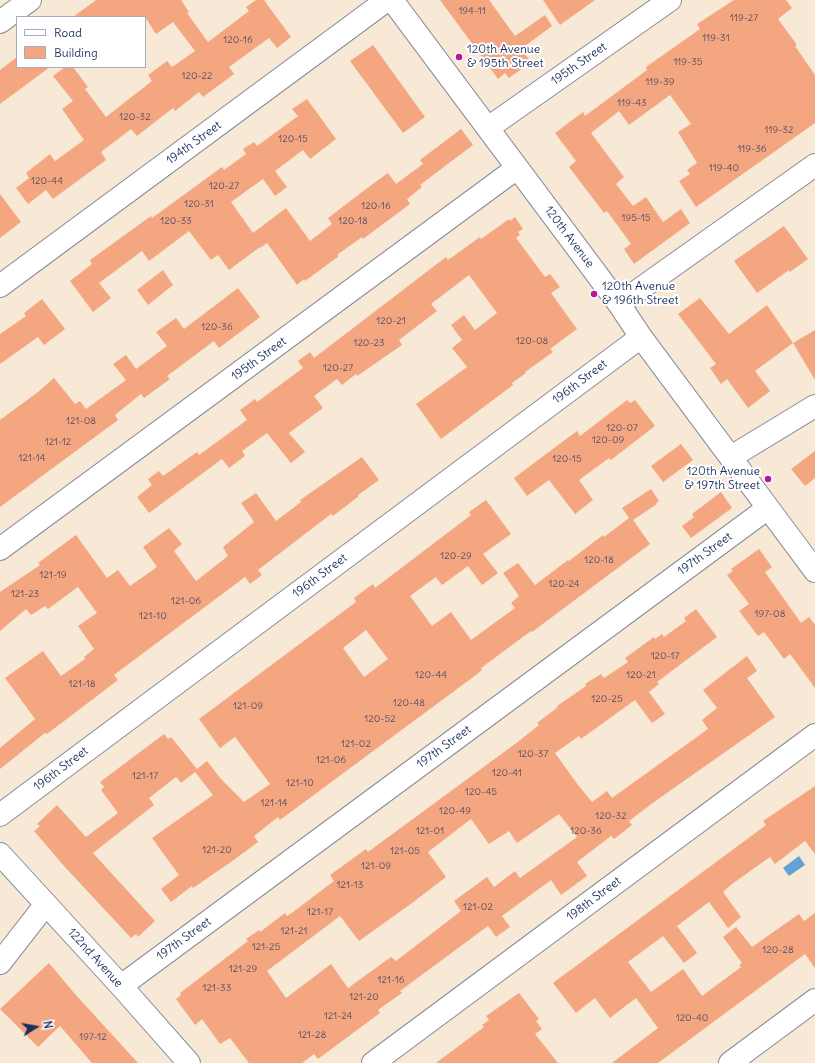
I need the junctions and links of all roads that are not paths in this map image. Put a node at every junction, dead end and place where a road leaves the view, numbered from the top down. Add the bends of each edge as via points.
1 (30, 0) edge
2 (387, 0) edge
3 (392, 0) edge
4 (670, 0) edge
5 (0, 22) edge
6 (488, 128) junction
7 (815, 165) edge
8 (517, 168) junction
9 (0, 286) edge
10 (619, 304) junction
11 (641, 337) junction
12 (815, 406) edge
13 (731, 457) junction
14 (768, 508) junction
15 (0, 550) edge
16 (815, 571) edge
17 (815, 735) edge
18 (0, 815) edge
19 (0, 854) edge
20 (46, 904) junction
21 (0, 963) edge
22 (121, 986) junction
23 (815, 1000) edge
24 (188, 1063) edge
25 (373, 1063) edge
26 (730, 1063) edge

1 - 5 street
2 - 9 street, 194th Street
3 - 6 street, 120th Avenue
4 - 6 street, 195th Street
6 - 8 street, 120th Avenue
7 - 10 street
8 - 10 street, 120th Avenue
8 - 15 street, 195th Street
10 - 11 street, 120th Avenue
11 - 13 street, 120th Avenue
11 - 18 street, 196th Street
12 - 13 street
13 - 14 street, 120th Avenue
14 - 16 street, 120th Avenue
14 - 22 street, 197th Street
17 - 25 street, 198th Street
19 - 20 street, 122nd Avenue
20 - 21 street
20 - 22 street, 122nd Avenue
22 - 24 street, 122nd Avenue
23 - 26 street

